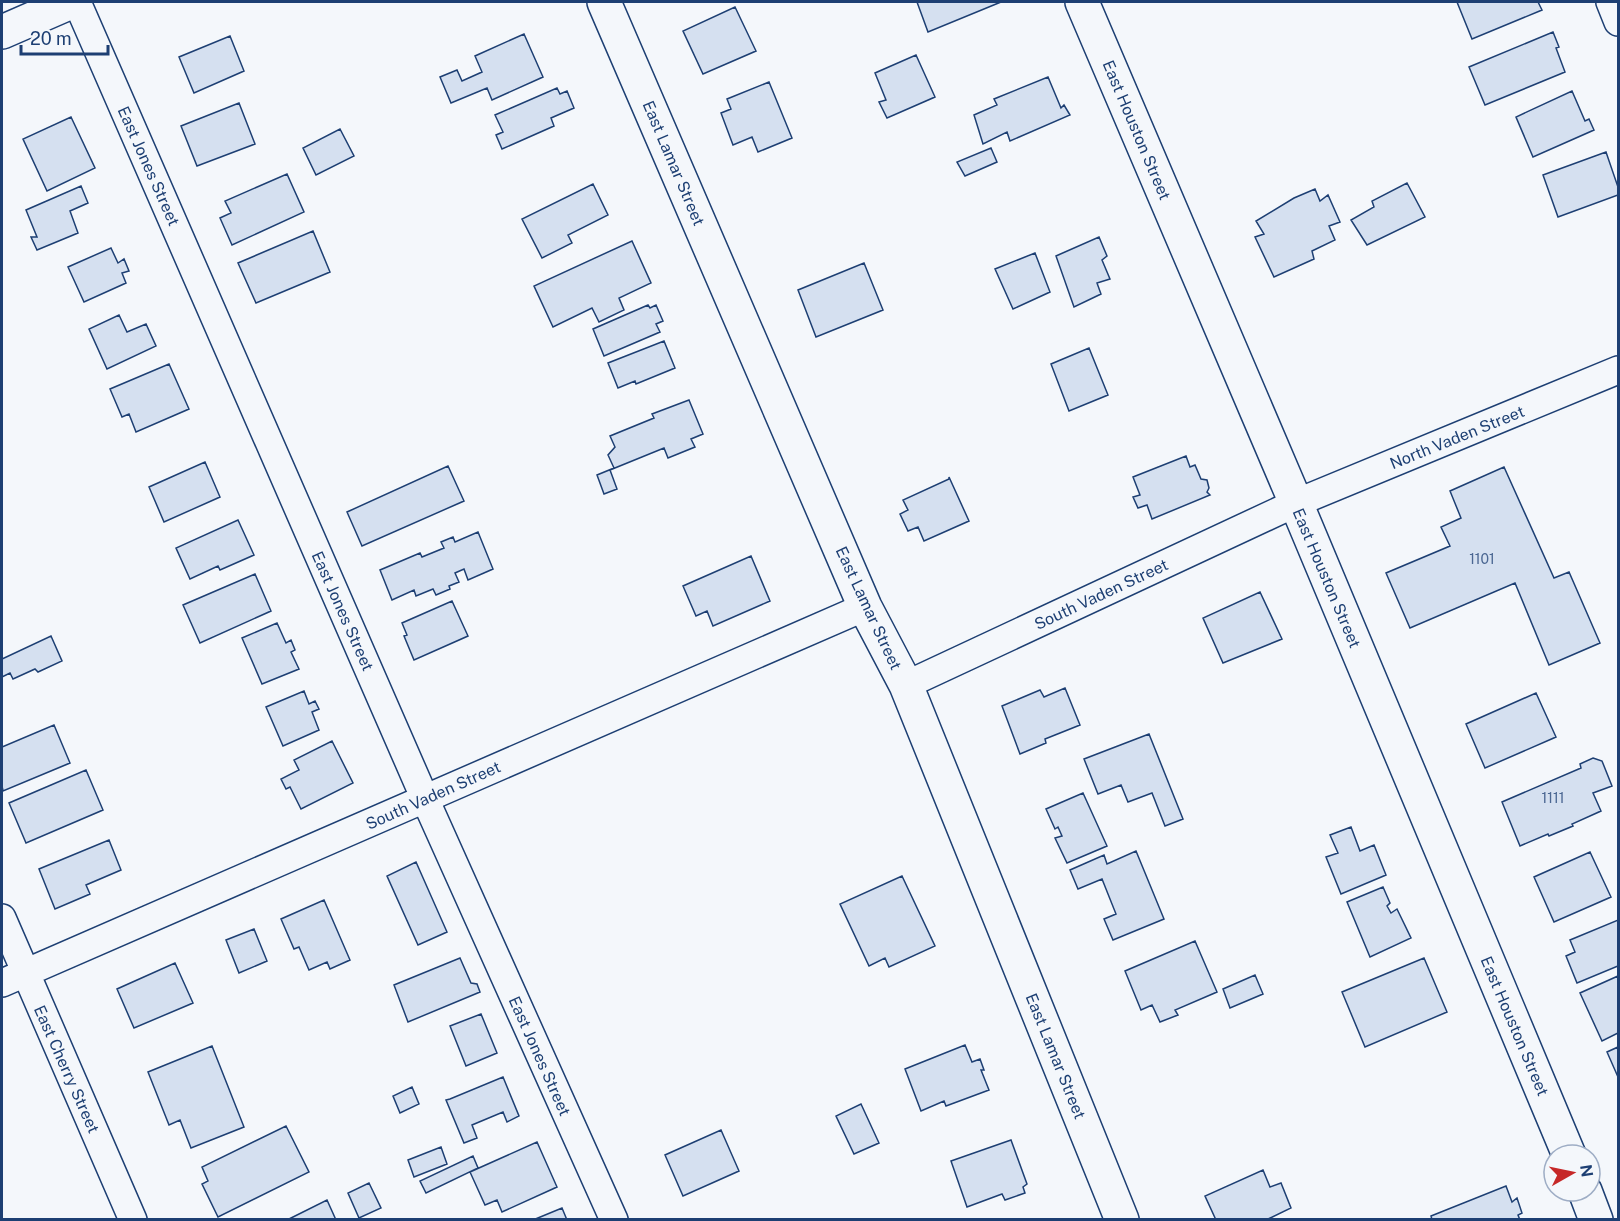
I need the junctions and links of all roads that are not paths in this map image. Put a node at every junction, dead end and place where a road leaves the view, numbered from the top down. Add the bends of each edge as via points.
1 (71, 2) edge
2 (77, 2) edge
3 (604, 2) edge
4 (1082, 2) edge
5 (1610, 2) edge
6 (1618, 22) edge
7 (2, 32) edge
8 (1618, 370) edge
9 (1296, 503) junction
10 (865, 607) junction
11 (906, 685) junction
12 (425, 799) junction
13 (2, 918) edge
14 (13, 978) edge
15 (1564, 1143) edge
16 (1589, 1203) edge
17 (133, 1220) edge
18 (614, 1220) edge
19 (1122, 1220) edge
20 (1596, 1220) edge

1 - 7 main road
2 - 12 street, East Jones Street
3 - 10 main road, East Lamar Street
4 - 9 main road, East Houston Street
5 - 6 street
8 - 9 street, North Vaden Street
9 - 11 street, South Vaden Street
9 - 15 main road, East Houston Street
10 - 11 main road, East Lamar Street
10 - 12 street, South Vaden Street
11 - 19 main road, East Lamar Street
12 - 14 street, South Vaden Street
12 - 18 street, East Jones Street
13 - 14 street, East Cherry Street
14 - 17 street, East Cherry Street
16 - 20 main road

